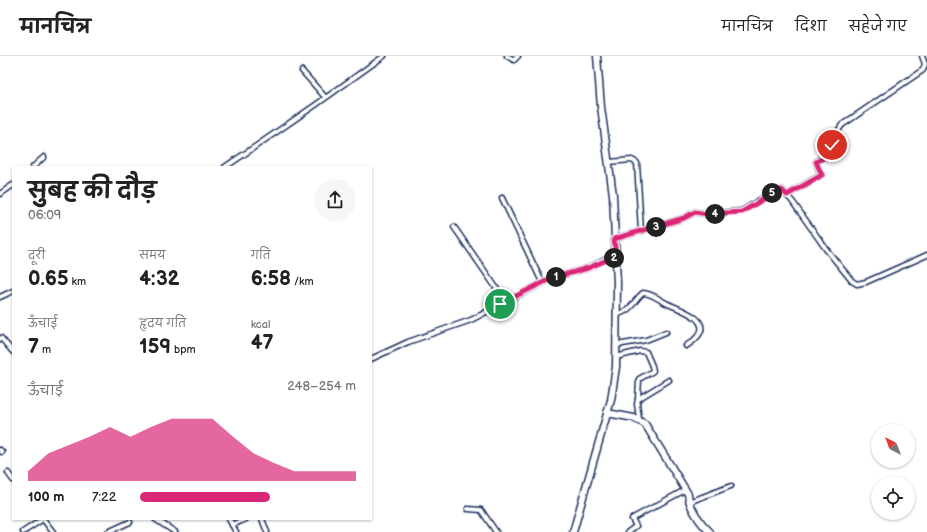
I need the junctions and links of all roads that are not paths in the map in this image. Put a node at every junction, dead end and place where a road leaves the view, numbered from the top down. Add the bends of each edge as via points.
1 (384, 56) edge
2 (507, 56) edge
3 (518, 56) edge
4 (596, 56) edge
5 (922, 56) edge
6 (302, 72) dead end
7 (325, 97) junction
8 (44, 157) dead end
9 (609, 162) junction
10 (33, 166) edge
11 (226, 166) edge
12 (12, 186) edge
13 (0, 194) edge
14 (787, 195) junction
15 (502, 198) dead end
16 (454, 227) dead end
17 (641, 231) junction
18 (614, 239) junction
19 (927, 255) edge
20 (616, 256) junction
21 (542, 282) junction
22 (12, 291) edge
23 (0, 297) edge
24 (504, 302) junction
25 (617, 314) junction
26 (666, 332) dead end
27 (0, 334) edge
28 (0, 339) edge
29 (617, 345) junction
30 (686, 346) dead end
31 (12, 351) edge
32 (616, 357) junction
33 (372, 359) edge
34 (669, 380) dead end
35 (638, 399) junction
36 (607, 413) junction
37 (639, 419) junction
38 (8, 473) dead end
39 (12, 479) edge
40 (731, 486) dead end
41 (685, 490) junction
42 (689, 502) junction
43 (468, 509) dead end
44 (41, 520) edge
45 (44, 520) edge
46 (157, 520) edge
47 (229, 520) edge
48 (244, 520) edge
49 (262, 520) edge
50 (130, 522) dead end
51 (232, 526) junction
52 (571, 531) edge
53 (23, 532) edge
54 (53, 532) edge
55 (108, 532) edge
56 (175, 532) edge
57 (236, 532) edge
58 (267, 532) edge
59 (496, 532) edge
60 (628, 532) edge
61 (710, 532) edge

1 - 7 street
2 - 3 street via 514,60
4 - 9 street
5 - 14 street via 925,64 922,70 839,128 828,153 816,162 822,175
6 - 7 street
7 - 11 street
8 - 10 street
9 - 17 street via 632,160 637,163
9 - 18 street
12 - 13 street
14 - 17 street via 782,190 777,191 742,212 695,212 684,218
14 - 19 street via 847,276 857,284
15 - 21 street
16 - 24 street
17 - 18 street
18 - 20 street
20 - 21 street via 612,260
20 - 25 street
21 - 24 street
22 - 23 street
24 - 33 street via 458,326 400,345
25 - 29 street
25 - 30 street via 632,306 642,293 657,297 690,314 702,327 692,343
26 - 29 street via 646,340
27 - 28 street
28 - 31 street
29 - 32 street
32 - 35 street via 645,351 653,371 639,379
32 - 36 street via 615,382
34 - 35 street
35 - 37 street
36 - 37 street
36 - 52 street
37 - 41 street via 649,428
38 - 39 street
40 - 42 street
41 - 42 street
41 - 60 street via 633,518 636,526
42 - 61 street
43 - 59 street via 482,510
44 - 53 street
45 - 54 street
46 - 56 street
47 - 51 street
48 - 51 street
49 - 58 street
50 - 55 street
51 - 57 street

